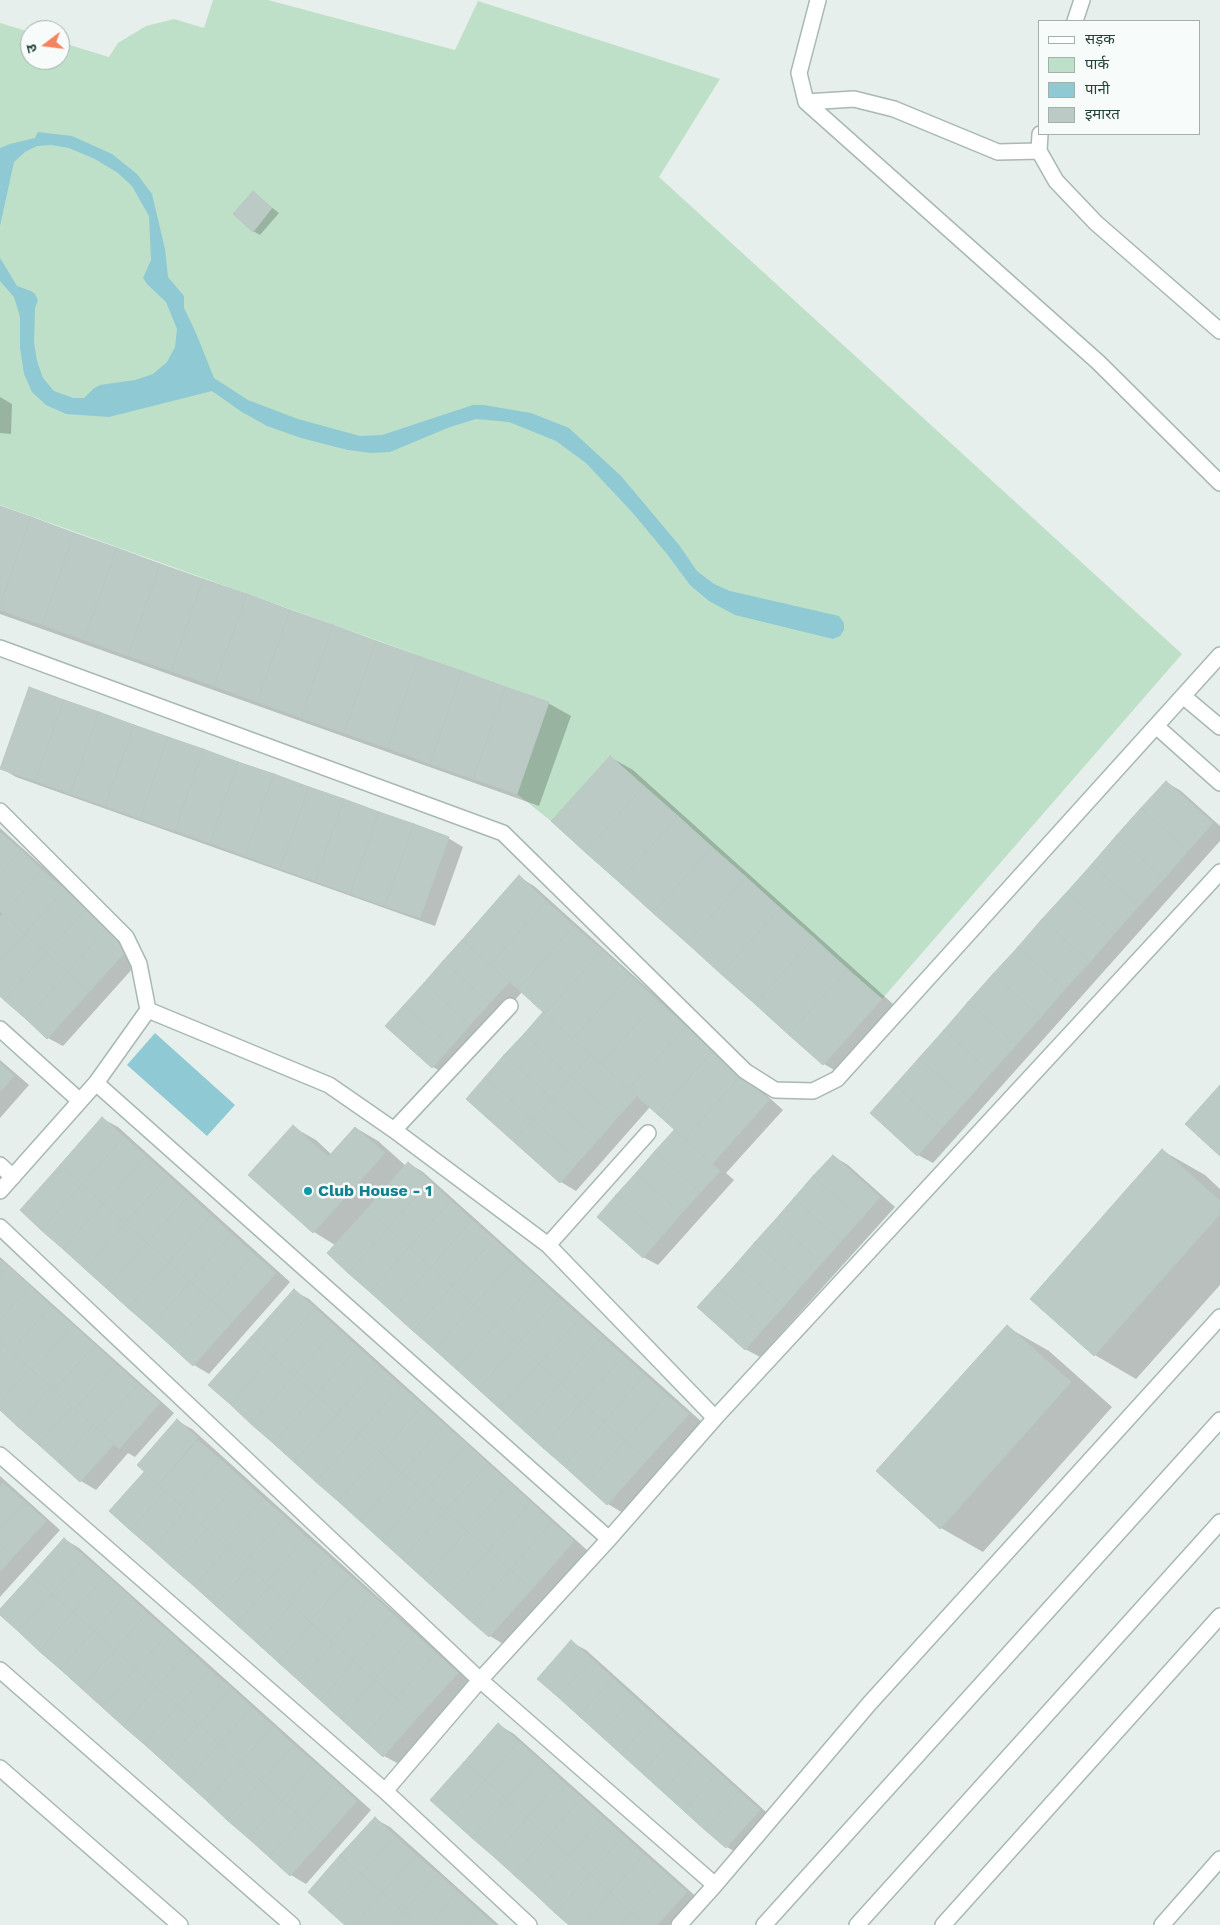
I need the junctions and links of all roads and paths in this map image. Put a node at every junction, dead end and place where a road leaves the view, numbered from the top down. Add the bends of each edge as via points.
1 (818, 0) edge
2 (1082, 0) edge
3 (1075, 20) edge
4 (806, 102) junction
5 (1040, 135) edge
6 (1040, 151) junction
7 (1220, 331) edge
8 (1220, 483) edge
9 (0, 648) edge
10 (1220, 655) edge
11 (1184, 696) junction
12 (1156, 726) junction
13 (1220, 727) edge
14 (1220, 783) edge
15 (0, 811) edge
16 (1220, 872) edge
17 (510, 1006) dead end
18 (148, 1010) junction
19 (0, 1029) edge
20 (96, 1082) junction
21 (80, 1101) junction
22 (394, 1130) junction
23 (648, 1133) dead end
24 (0, 1166) edge
25 (12, 1177) junction
26 (0, 1191) edge
27 (0, 1227) edge
28 (548, 1245) junction
29 (1220, 1317) edge
30 (715, 1418) junction
31 (1220, 1420) edge
32 (0, 1455) edge
33 (1220, 1522) edge
34 (609, 1540) junction
35 (1220, 1616) edge
36 (0, 1670) edge
37 (480, 1680) junction
38 (0, 1768) edge
39 (385, 1791) junction
40 (1220, 1859) edge
41 (715, 1885) junction
42 (180, 1925) edge
43 (292, 1925) edge
44 (529, 1925) edge
45 (679, 1925) edge
46 (764, 1925) edge
47 (856, 1925) edge
48 (943, 1925) edge
49 (1162, 1925) edge

1 - 4 street via 798,73
2 - 3 street
4 - 6 street via 854,99 894,109 998,152
4 - 8 street via 1098,362
5 - 6 street
6 - 7 street via 1056,181 1096,223
9 - 12 street via 503,833 746,1071 775,1090 813,1091 837,1079
10 - 11 street
11 - 12 street
11 - 13 street
12 - 14 street
15 - 18 street via 126,937 139,964
16 - 30 street
17 - 22 street
18 - 20 street
18 - 22 street via 329,1085
19 - 21 street
20 - 21 street
20 - 34 street
21 - 25 street
22 - 28 street
23 - 28 street
24 - 25 street
25 - 26 street
27 - 37 street
28 - 30 street
29 - 41 street via 869,1704
30 - 34 street
31 - 46 street
32 - 39 street
33 - 47 street
34 - 37 street
35 - 48 street
36 - 43 street
37 - 39 street
37 - 41 street
38 - 42 street
39 - 44 street
40 - 49 street
41 - 45 street

